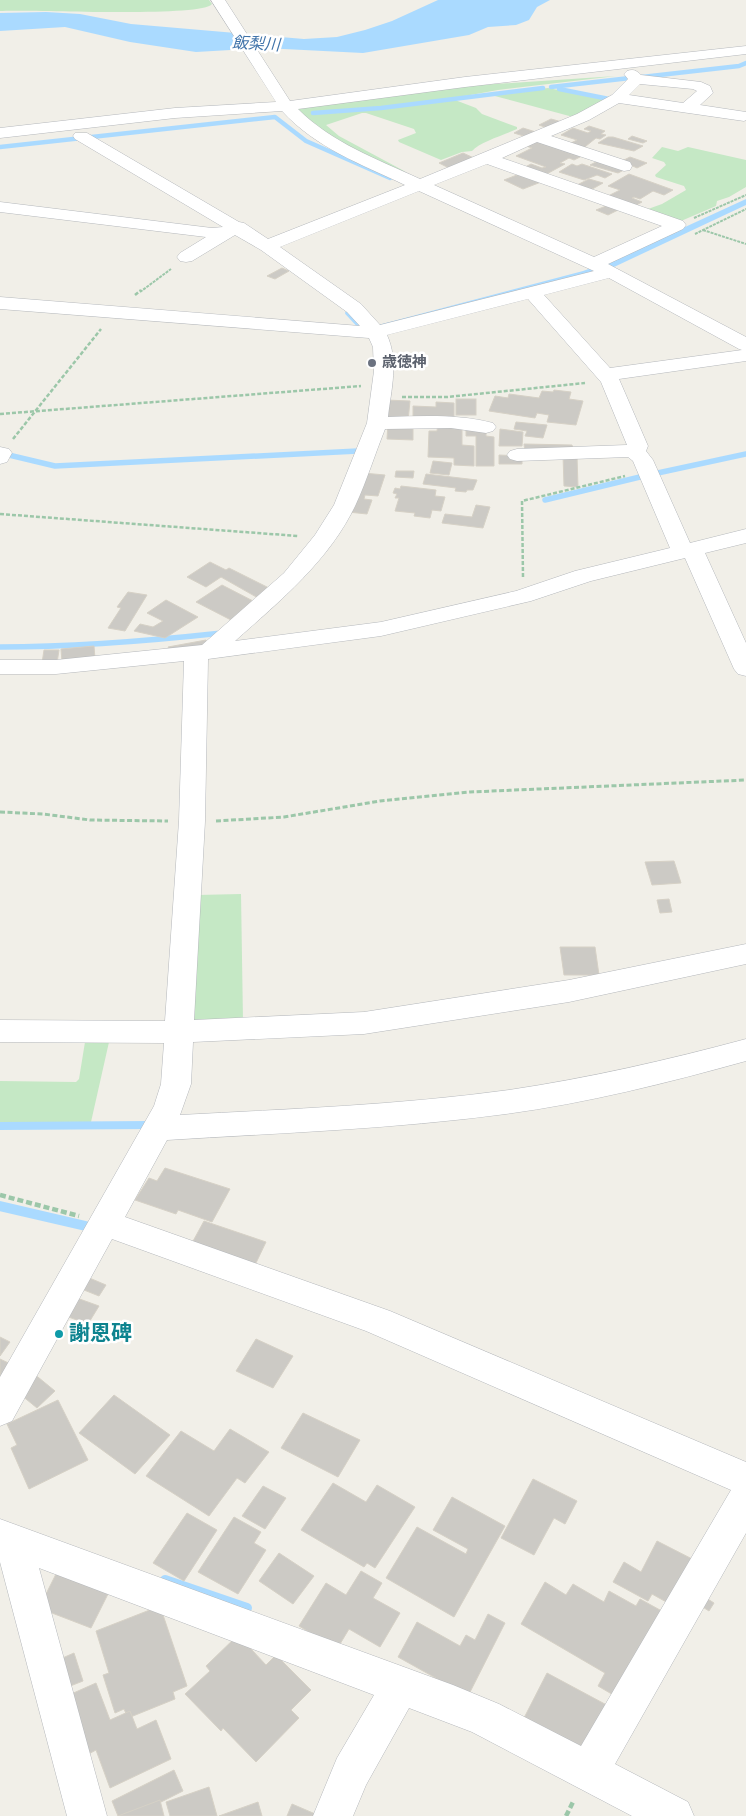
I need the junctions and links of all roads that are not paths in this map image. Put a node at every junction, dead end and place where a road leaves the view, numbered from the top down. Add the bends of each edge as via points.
1 (218, 0) edge
2 (746, 52) edge
3 (634, 76) junction
4 (445, 85) junction
5 (617, 98) junction
6 (284, 103) junction
7 (686, 108) junction
8 (208, 112) junction
9 (744, 116) dead end
10 (0, 133) edge
11 (81, 136) junction
12 (537, 137) junction
13 (0, 142) edge
14 (488, 158) junction
15 (624, 166) dead end
16 (421, 185) junction
17 (0, 207) edge
18 (232, 230) junction
19 (267, 246) junction
20 (186, 257) road end
21 (602, 268) junction
22 (531, 292) junction
23 (0, 303) edge
24 (372, 332) junction
25 (746, 345) edge
26 (746, 355) edge
27 (608, 377) junction
28 (377, 423) junction
29 (486, 427) dead end
30 (567, 441) dead end
31 (632, 451) junction
32 (592, 452) junction
33 (518, 455) dead end
34 (746, 536) edge
35 (687, 550) junction
36 (202, 653) junction
37 (0, 668) edge
38 (746, 669) edge
39 (746, 954) edge
40 (0, 1031) edge
41 (180, 1032) junction
42 (746, 1050) edge
43 (158, 1128) junction
44 (105, 1223) junction
45 (0, 1410) edge
46 (746, 1479) edge
47 (746, 1498) edge
48 (6, 1539) edge
49 (401, 1685) junction
50 (588, 1773) junction
51 (88, 1816) edge
52 (333, 1816) edge
53 (674, 1816) edge

1 - 6 street
2 - 3 street
2 - 4 street
3 - 4 street
3 - 5 street
3 - 7 street via 704,89 705,93
4 - 6 street
5 - 7 street
5 - 12 street
6 - 8 street
6 - 16 street via 307,128 330,143
7 - 9 street
8 - 10 street
8 - 11 street via 124,131
11 - 13 street
11 - 18 street
12 - 14 street
12 - 15 street
14 - 16 street
14 - 21 street via 677,225
16 - 19 street
16 - 21 street
17 - 18 street via 206,233
18 - 19 street
18 - 20 street
19 - 24 street via 354,308
21 - 22 street
21 - 25 street
22 - 24 street
22 - 27 street
23 - 24 street
24 - 28 street via 380,338 384,357
26 - 27 street
27 - 31 street via 638,446
28 - 29 street via 451,422
28 - 36 street via 345,505 324,538 292,578
30 - 32 street
31 - 32 street
31 - 35 street via 640,456
32 - 33 street
34 - 35 street
35 - 36 street via 583,576 523,596 381,629
35 - 38 street
36 - 37 street via 56,667
36 - 41 street
39 - 41 street via 569,991 364,1023
40 - 41 street
41 - 43 street via 176,1084
42 - 43 street via 672,1071 551,1095 428,1111
43 - 44 street
44 - 45 street
44 - 46 street via 378,1321
47 - 50 street
48 - 49 street
48 - 51 street
49 - 50 street via 485,1718
49 - 52 street via 351,1772
50 - 53 street

